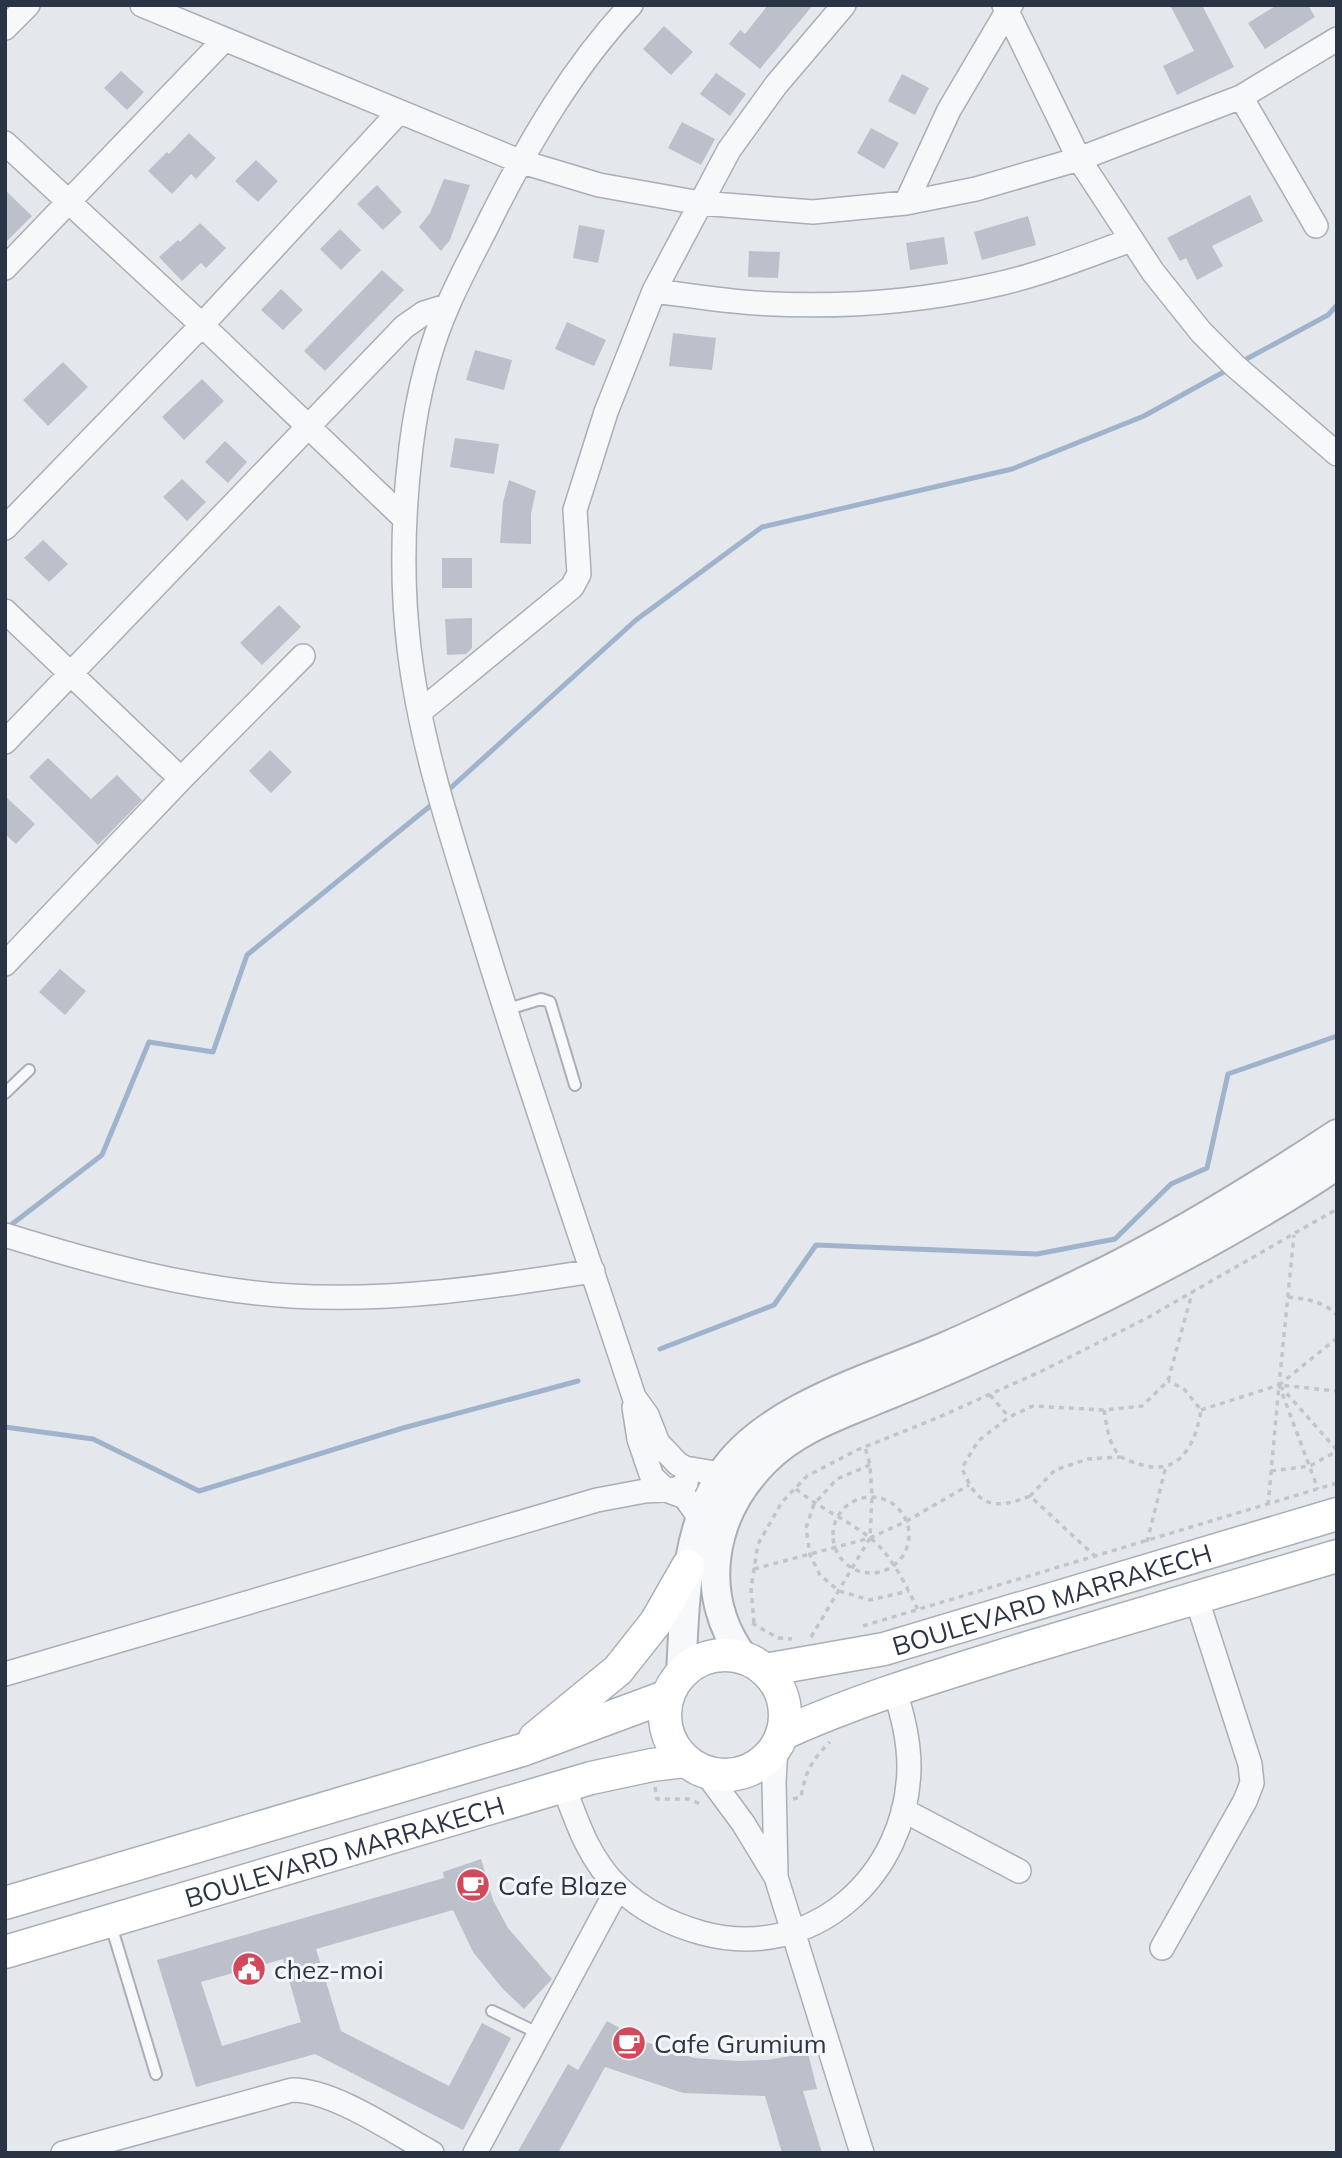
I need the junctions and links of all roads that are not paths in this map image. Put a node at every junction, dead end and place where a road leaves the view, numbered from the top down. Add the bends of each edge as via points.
1 (28, 5) edge
2 (142, 5) edge
3 (631, 5) edge
4 (844, 5) edge
5 (1007, 7) edge
6 (5, 28) edge
7 (1337, 39) edge
8 (223, 40) junction
9 (1241, 97) junction
10 (399, 112) junction
11 (5, 143) edge
12 (1079, 159) junction
13 (519, 161) junction
14 (69, 201) junction
15 (700, 203) junction
16 (906, 203) junction
17 (1316, 226) dead end
18 (1131, 240) junction
19 (5, 268) edge
20 (654, 291) junction
21 (447, 306) junction
22 (202, 325) junction
23 (308, 428) junction
24 (1337, 454) edge
25 (405, 519) junction
26 (5, 528) edge
27 (5, 611) edge
28 (303, 656) dead end
29 (71, 673) junction
30 (421, 711) junction
31 (5, 741) edge
32 (181, 779) junction
33 (5, 964) edge
34 (505, 1010) junction
35 (29, 1070) dead end
36 (575, 1085) dead end
37 (5, 1093) edge
38 (1337, 1134) edge
39 (1337, 1165) edge
40 (5, 1235) edge
41 (593, 1270) junction
42 (634, 1397) junction
43 (681, 1466) junction
44 (650, 1472) junction
45 (722, 1474) junction
46 (666, 1490) junction
47 (597, 1500) junction
48 (1337, 1514) edge
49 (701, 1520) junction
50 (1337, 1556) edge
51 (688, 1566) junction
52 (1196, 1597) junction
53 (745, 1654) junction
54 (5, 1674) edge
55 (675, 1685) junction
56 (894, 1689) junction
57 (779, 1741) junction
58 (522, 1750) junction
59 (696, 1767) junction
60 (564, 1787) junction
61 (903, 1810) junction
62 (1019, 1871) dead end
63 (776, 1877) junction
64 (618, 1888) junction
65 (5, 1903) edge
66 (110, 1920) junction
67 (793, 1933) junction
68 (1162, 1948) dead end
69 (5, 1951) edge
70 (492, 2011) dead end
71 (540, 2034) junction
72 (156, 2074) dead end
73 (63, 2153) edge
74 (432, 2153) edge
75 (475, 2153) edge
76 (862, 2153) edge

1 - 6 street
2 - 8 street
3 - 13 street via 545,118
4 - 15 street via 752,118
5 - 12 street
5 - 16 street via 949,110
7 - 9 street
8 - 10 street
8 - 14 street
9 - 12 street
9 - 17 street
10 - 13 street
10 - 22 street
11 - 14 street
12 - 16 street via 976,189
12 - 18 street
13 - 15 street via 599,185
13 - 21 street
14 - 19 street
14 - 22 street
15 - 16 street via 813,212
15 - 20 street
18 - 20 street via 1044,272 911,300 754,303
18 - 24 street via 1201,332
20 - 30 street via 606,412 575,510 579,574 572,587
21 - 23 street via 424,313 404,327
21 - 25 street via 418,410
22 - 23 street
22 - 26 street
23 - 25 street
23 - 29 street
25 - 30 street via 406,618
27 - 29 street
28 - 32 street
29 - 31 street
29 - 32 street
30 - 34 street via 440,797
32 - 33 street
34 - 36 lane via 541,999 550,1002
34 - 41 street
35 - 37 lane
38 - 45 street via 1146,1250 965,1338 790,1413 754,1439
39 - 53 street via 1098,1299 933,1377 829,1419 779,1448 741,1491 719,1542 714,1568 718,1605
40 - 41 street via 155,1276 291,1296 436,1292
41 - 42 street
42 - 43 street via 658,1443
42 - 44 street via 636,1427
43 - 44 street
43 - 45 street
43 - 46 street via 687,1473 683,1486
44 - 46 street
44 - 47 street
45 - 49 street
46 - 47 street
46 - 49 street via 685,1497
47 - 54 street
48 - 53 main road, BOULEVARD MARRAKECH via 884,1649 815,1647
49 - 51 street
50 - 52 main road, BOULEVARD MARRAKECH
51 - 55 street
51 - 58 main road via 656,1622 618,1670
52 - 56 main road, BOULEVARD MARRAKECH
52 - 68 street via 1250,1764 1252,1783
53 - 55 main road, BOULEVARD MARRAKECH via 703,1659
53 - 57 main road via 778,1686 785,1706
55 - 58 main road, BOULEVARD MARRAKECH
55 - 59 main road via 665,1710 667,1731 676,1751
56 - 57 main road, BOULEVARD MARRAKECH via 825,1715
56 - 61 street via 908,1749
57 - 59 main road, BOULEVARD MARRAKECH via 760,1764 738,1774 722,1776
57 - 63 street via 774,1805
58 - 65 main road, BOULEVARD MARRAKECH
59 - 60 main road, BOULEVARD MARRAKECH via 652,1765
59 - 63 street via 740,1819
60 - 64 street via 585,1839
60 - 66 main road, BOULEVARD MARRAKECH
61 - 62 street
61 - 67 street via 888,1850 864,1884 833,1913
63 - 67 street
64 - 67 street via 660,1917 713,1936 768,1939
64 - 71 street
66 - 69 main road, BOULEVARD MARRAKECH
66 - 72 lane
67 - 76 street
70 - 71 lane
71 - 75 street
73 - 74 street via 292,2090 326,2095

